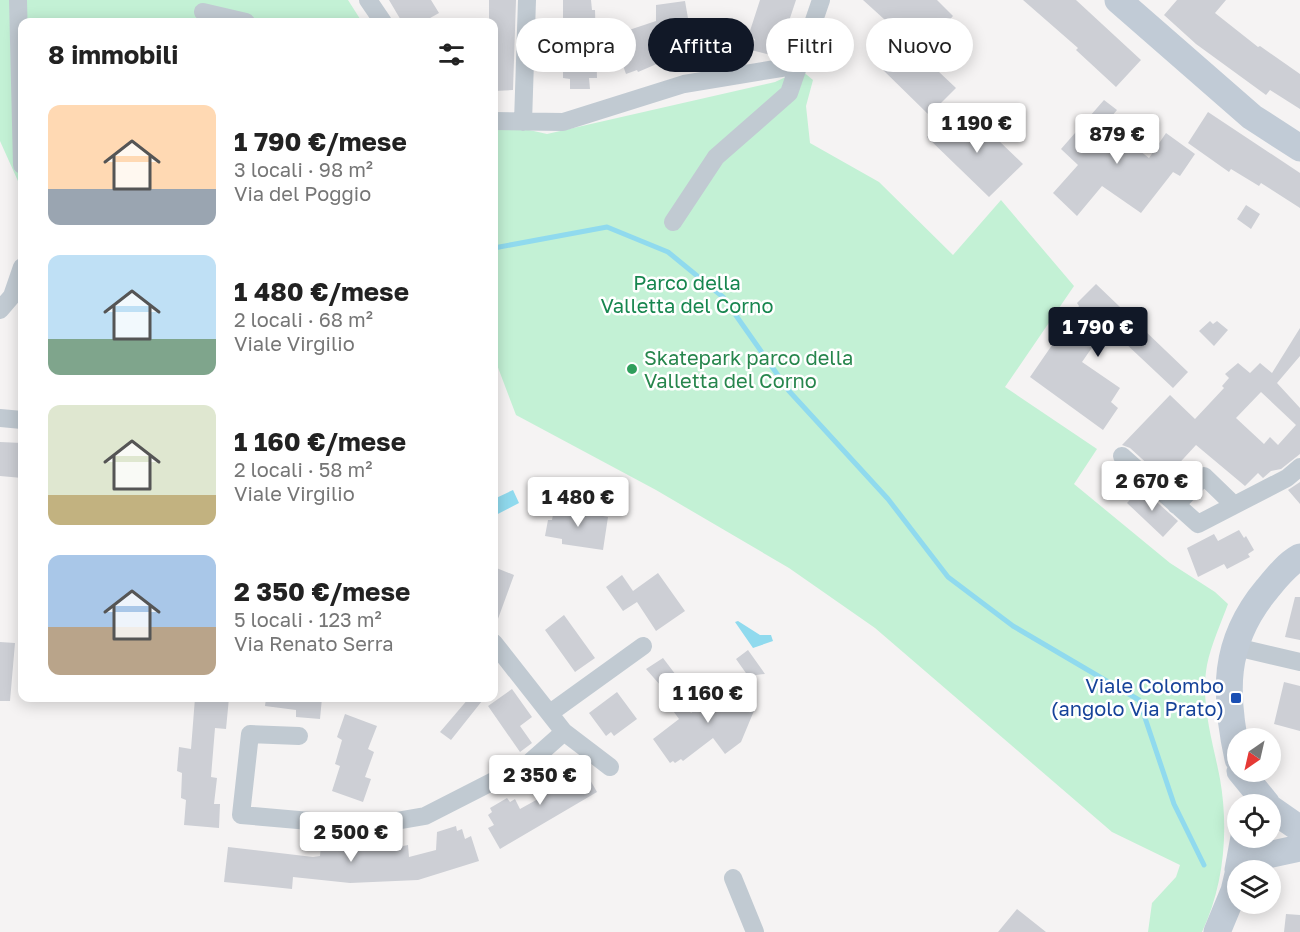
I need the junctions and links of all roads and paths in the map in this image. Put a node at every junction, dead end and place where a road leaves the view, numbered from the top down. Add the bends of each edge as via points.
1 (18, 0) edge
2 (368, 0) edge
3 (527, 0) edge
4 (820, 0) edge
5 (1118, 0) edge
6 (203, 12) dead end
7 (18, 18) edge
8 (229, 18) edge
9 (380, 18) edge
10 (814, 18) edge
11 (766, 71) edge
12 (797, 72) edge
13 (498, 121) edge
14 (523, 122) junction
15 (1300, 148) edge
16 (673, 222) dead end
17 (18, 279) edge
18 (0, 310) edge
19 (0, 418) edge
20 (18, 420) edge
21 (1122, 456) dead end
22 (1300, 467) edge
23 (1176, 505) junction
24 (1234, 505) junction
25 (1300, 557) edge
26 (643, 646) dead end
27 (1236, 647) junction
28 (498, 648) edge
29 (1300, 662) edge
30 (550, 714) junction
31 (1231, 728) edge
32 (564, 732) junction
33 (299, 736) dead end
34 (610, 767) dead end
35 (1250, 782) edge
36 (1259, 794) edge
37 (1281, 816) edge
38 (1300, 829) edge
39 (1300, 848) edge
40 (1260, 860) edge
41 (733, 878) dead end
42 (1227, 905) edge
43 (755, 932) edge
44 (1216, 932) edge

1 - 7 street
2 - 9 street
3 - 14 street
4 - 10 street
5 - 15 street via 1252,117
6 - 8 street
11 - 14 street via 684,84 563,122
12 - 16 street via 789,93 716,157
13 - 14 street
17 - 18 street via 12,296
19 - 20 street
21 - 23 street
22 - 24 street via 1287,478
23 - 24 street via 1198,524
23 - 24 street via 1204,476
25 - 27 street via 1256,602
26 - 30 street
27 - 29 street
27 - 31 street via 1228,675
28 - 30 street
30 - 32 street
32 - 33 street via 529,763 425,816 367,826 241,815 250,734
32 - 34 street
35 - 36 street
37 - 38 street
39 - 40 street
41 - 43 street
42 - 44 street

